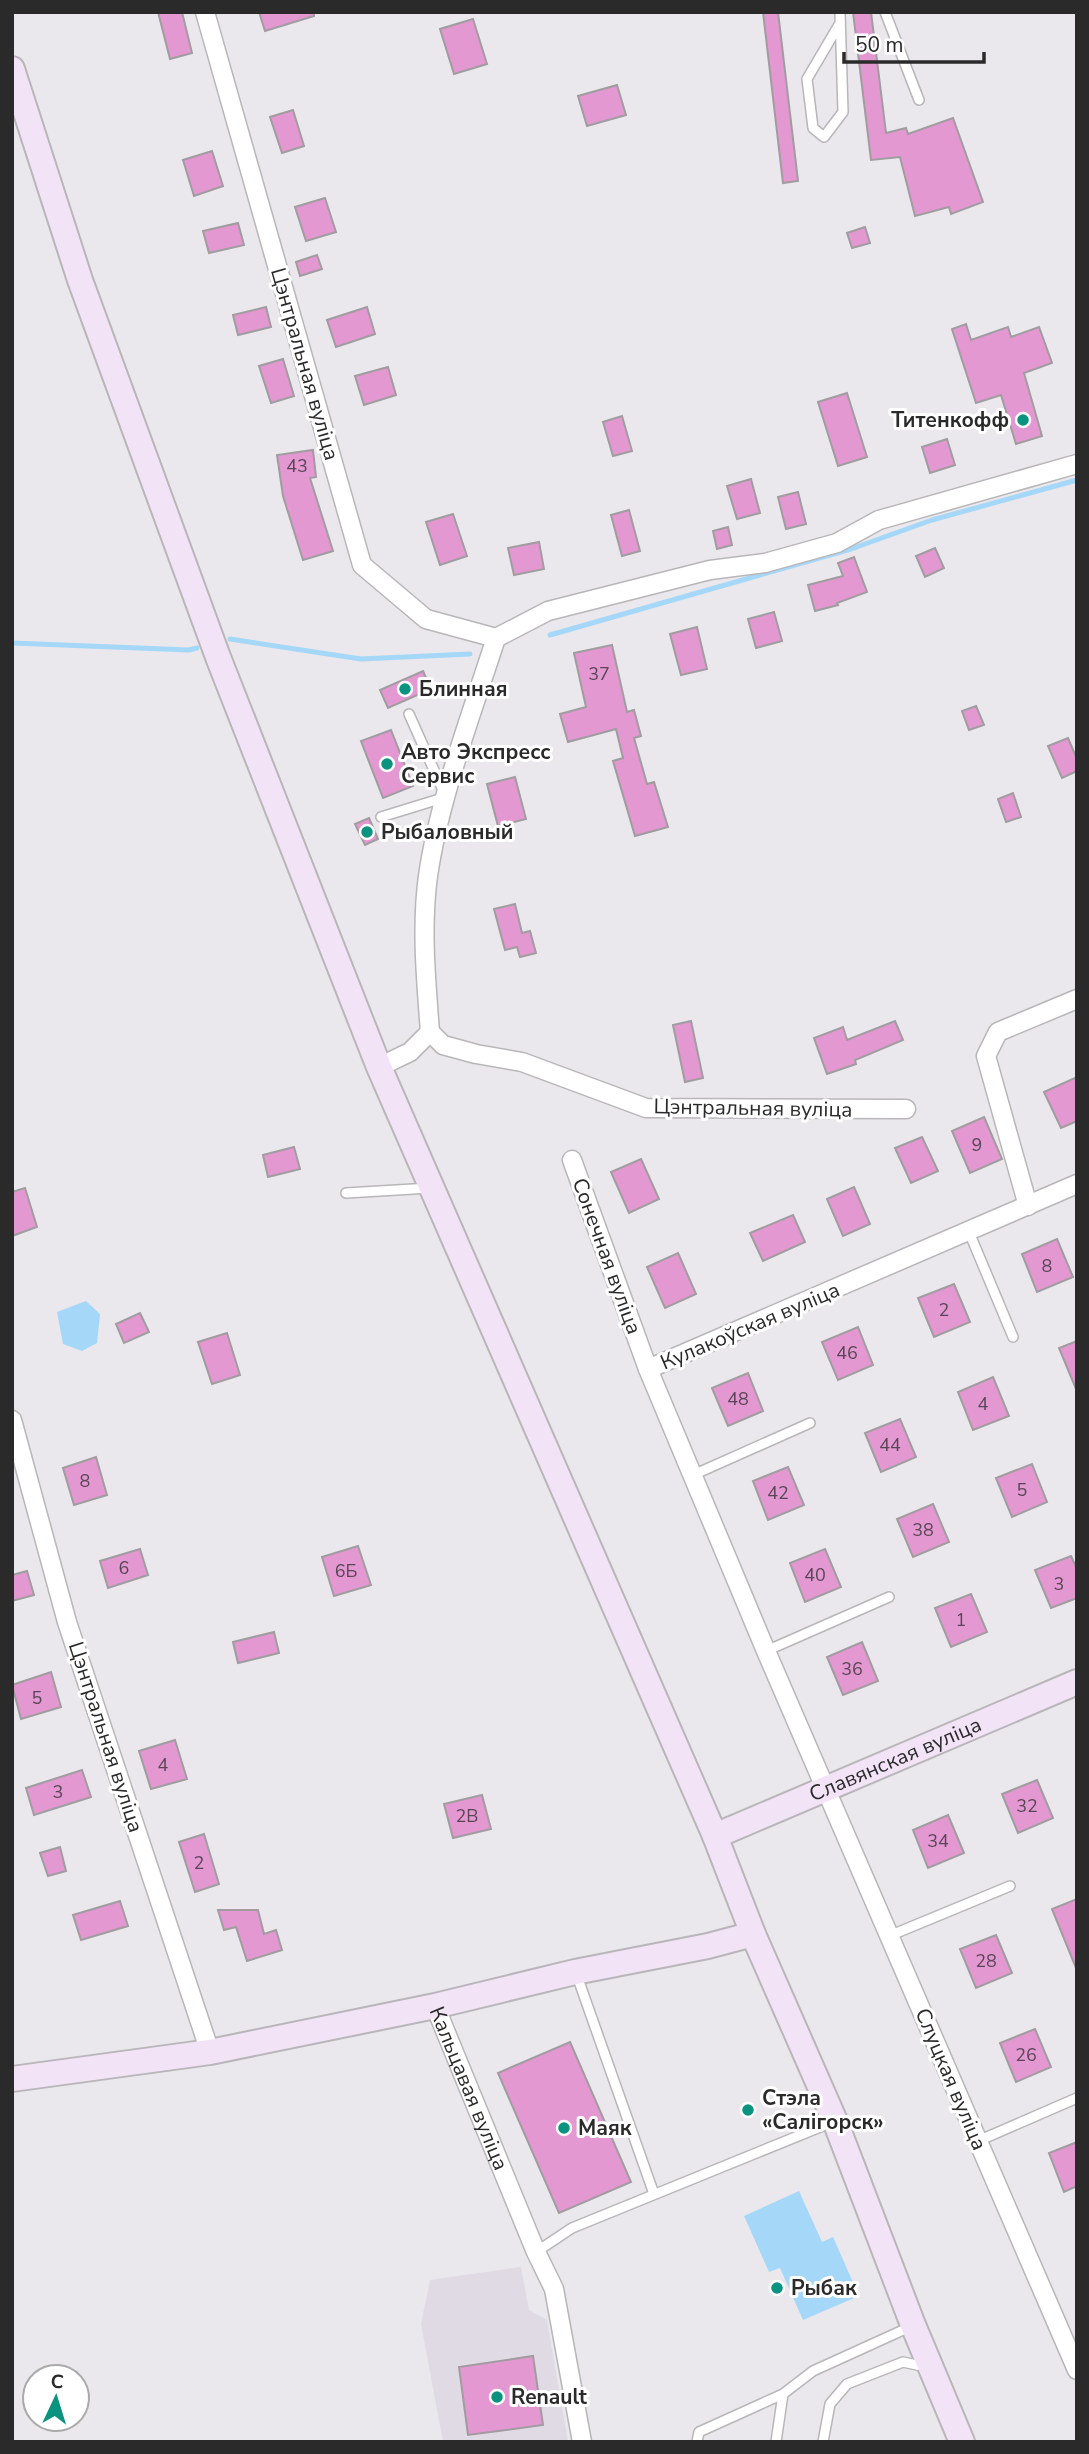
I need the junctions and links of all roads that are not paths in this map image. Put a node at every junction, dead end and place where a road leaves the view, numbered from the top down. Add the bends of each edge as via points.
1 (205, 12) edge
2 (840, 12) edge
3 (885, 12) edge
4 (840, 23) junction
5 (12, 69) edge
6 (919, 100) dead end
7 (1077, 464) edge
8 (496, 638) junction
9 (409, 714) dead end
10 (446, 797) junction
11 (382, 817) dead end
12 (1077, 999) edge
13 (430, 1032) junction
14 (379, 1067) junction
15 (906, 1109) dead end
16 (572, 1160) dead end
17 (1077, 1185) edge
18 (431, 1188) junction
19 (346, 1193) dead end
20 (1026, 1198) junction
21 (969, 1232) junction
22 (1013, 1337) dead end
23 (648, 1369) junction
24 (12, 1420) edge
25 (810, 1423) dead end
26 (693, 1475) junction
27 (889, 1597) dead end
28 (766, 1651) junction
29 (1077, 1682) edge
30 (826, 1789) junction
31 (715, 1836) junction
32 (1010, 1886) dead end
33 (753, 1934) junction
34 (889, 1936) junction
35 (575, 1972) junction
36 (435, 2006) junction
37 (210, 2052) junction
38 (12, 2079) edge
39 (1077, 2098) edge
40 (835, 2121) junction
41 (978, 2141) junction
42 (654, 2194) junction
43 (536, 2252) junction
44 (913, 2325) junction
45 (931, 2368) junction
46 (1077, 2370) edge
47 (783, 2394) junction
48 (582, 2442) edge
49 (697, 2442) edge
50 (776, 2442) edge
51 (823, 2442) edge
52 (962, 2442) edge

1 - 8 street, Цэнтральная вуліца via 362,565 426,619
2 - 4 lane
3 - 6 lane
4 - 4 lane via 844,112 824,137 813,128 807,79
5 - 14 main road via 80,280 213,644
7 - 8 street via 879,520 837,543 548,611
8 - 10 street
9 - 10 lane
10 - 11 lane
10 - 13 street via 428,876 425,959
12 - 20 street via 998,1032 986,1056
13 - 14 street via 411,1052
13 - 15 street, Цэнтральная вуліца via 443,1045 522,1062 646,1108
14 - 18 main road
16 - 23 street, Сонечная вуліца
17 - 20 street, Кулакоўская вуліца
18 - 19 lane
18 - 31 main road
20 - 21 street, Кулакоўская вуліца
21 - 22 lane
21 - 23 street, Кулакоўская вуліца
23 - 26 street, Кулакоўская вуліца
24 - 37 street, Цэнтральная вуліца via 67,1622
25 - 26 lane
26 - 28 street, Кулакоўская вуліца
27 - 28 lane
28 - 30 street, Кулакоўская вуліца
29 - 30 main road, Славянская вуліца
30 - 31 main road, Славянская вуліца
30 - 34 street, Слуцкая вуліца
31 - 33 main road
32 - 34 lane
33 - 35 main road, Кальцавая вуліца
33 - 40 main road
34 - 41 street, Слуцкая вуліца
35 - 36 main road, Кальцавая вуліца
35 - 42 lane
36 - 37 main road
36 - 43 street, Кальцавая вуліца
37 - 38 main road
39 - 41 lane
40 - 42 lane
40 - 44 main road
41 - 46 street, Слуцкая вуліца
42 - 43 lane via 572,2228
43 - 48 street, Кальцавая вуліца via 554,2289
44 - 45 main road
44 - 47 lane via 813,2371
45 - 51 lane via 903,2362 847,2384 830,2404
45 - 52 main road
47 - 49 lane via 699,2432
47 - 50 lane

